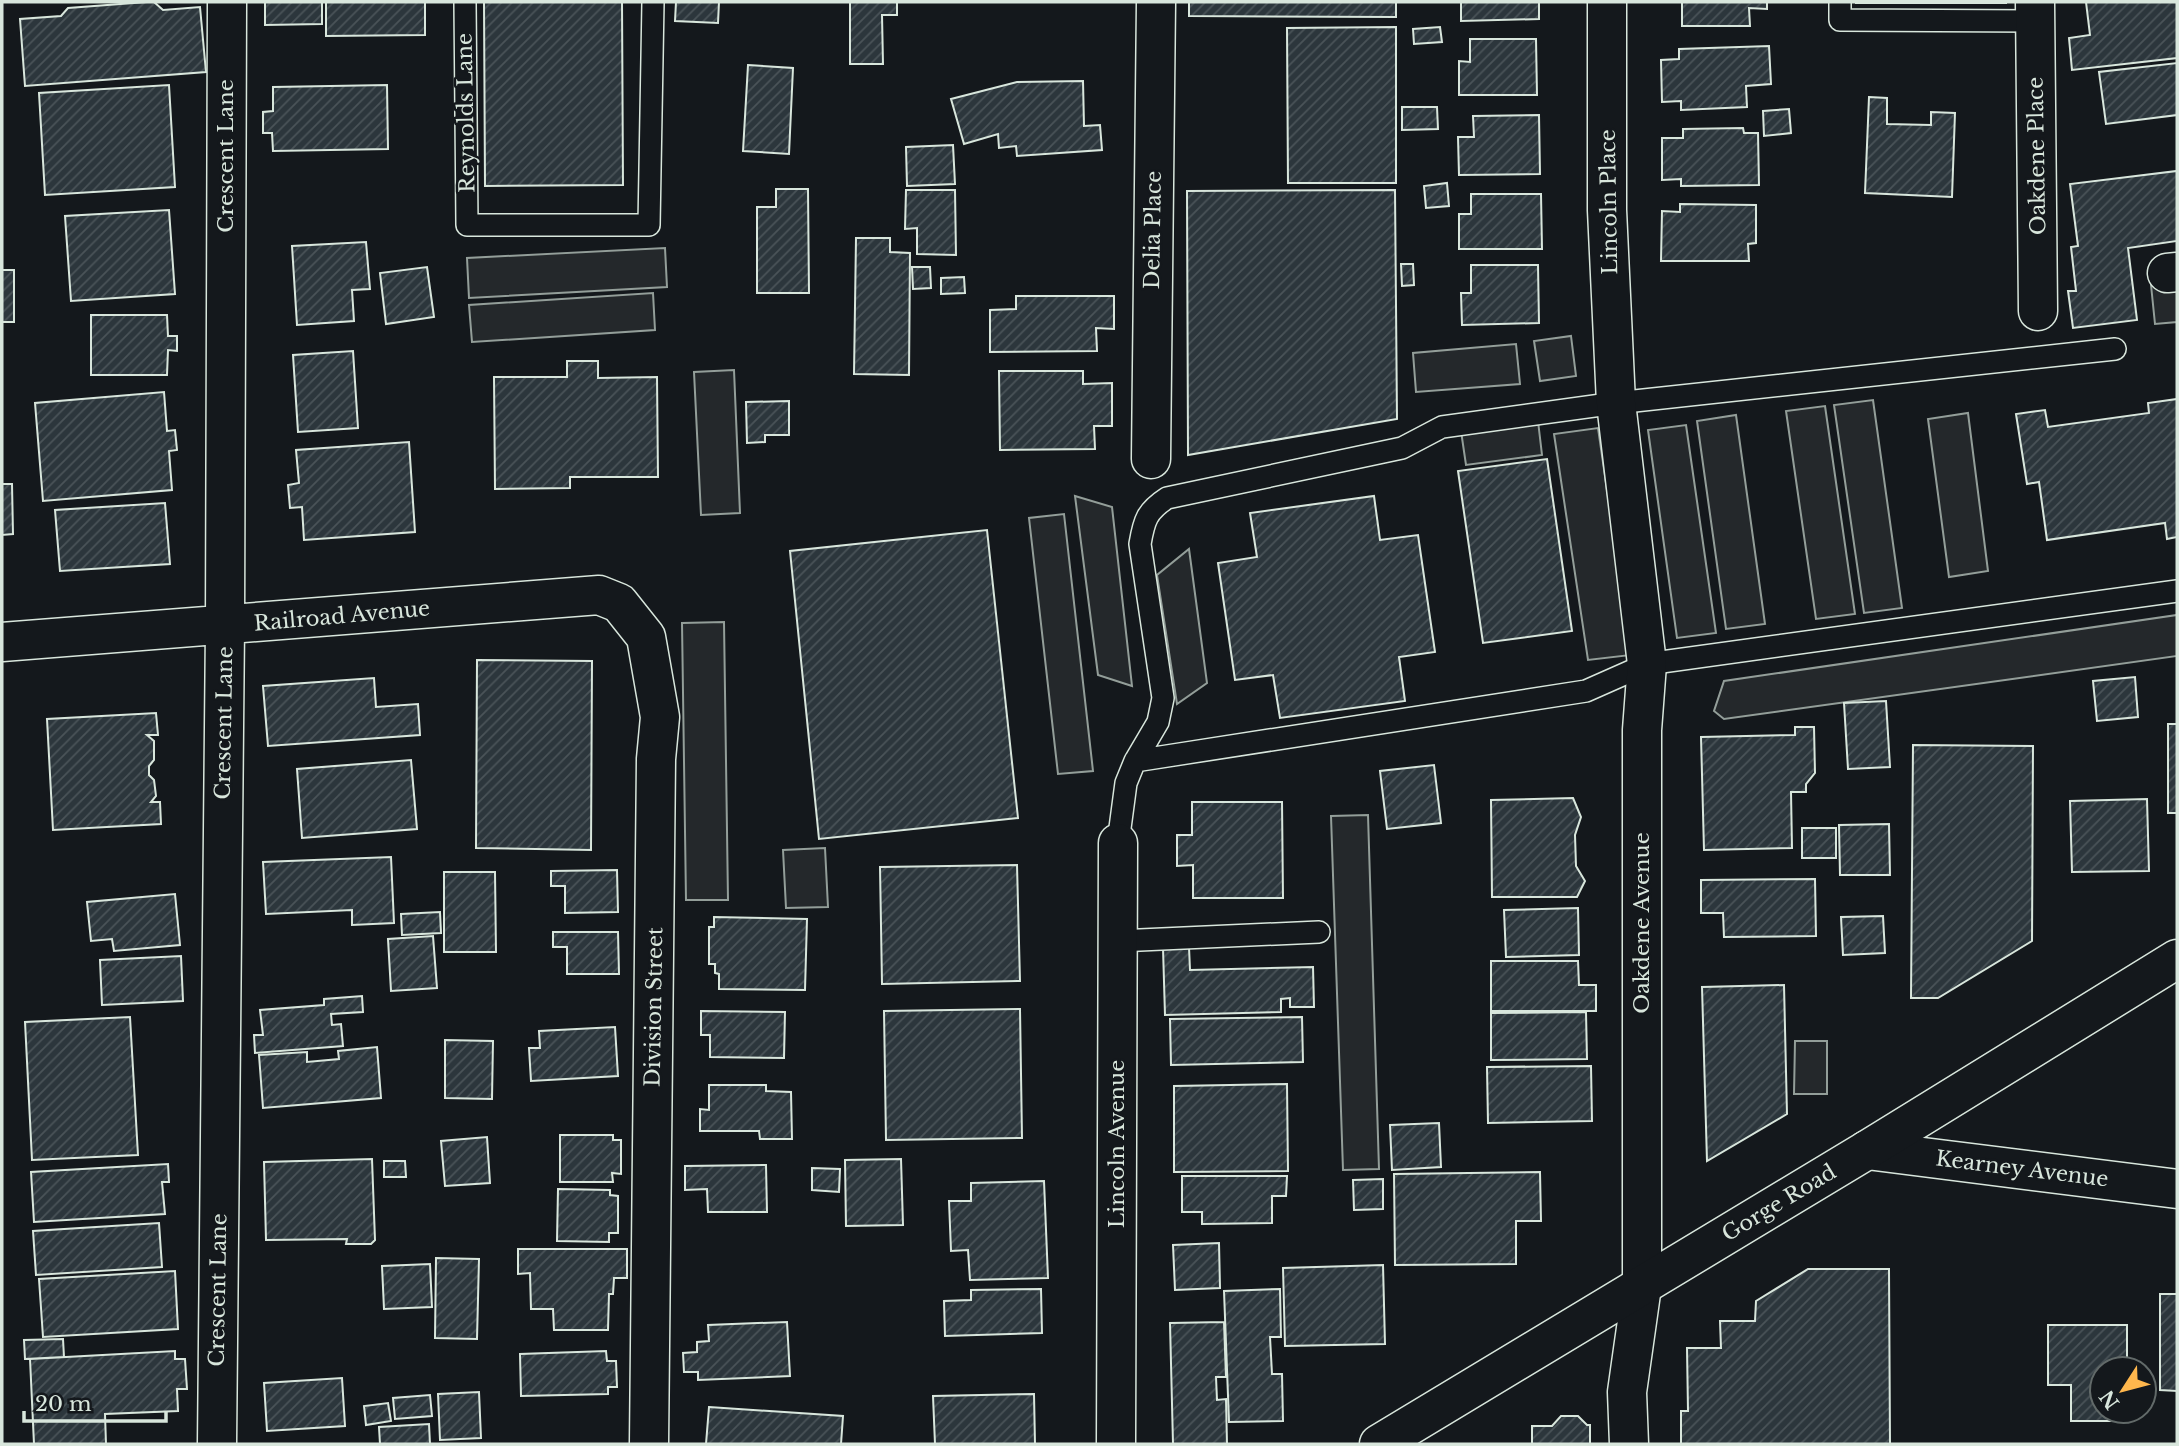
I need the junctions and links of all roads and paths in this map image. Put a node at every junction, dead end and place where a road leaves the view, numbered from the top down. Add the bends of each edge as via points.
1 (227, 2) edge
2 (464, 2) edge
3 (653, 2) edge
4 (1156, 2) edge
5 (1606, 2) edge
6 (1840, 2) edge
7 (2036, 11) edge
8 (2038, 311) dead end
9 (2115, 349) dead end
10 (1616, 403) junction
11 (1150, 459) dead end
12 (2177, 592) edge
13 (599, 594) joint
14 (225, 626) junction
15 (2, 642) edge
16 (1647, 664) junction
17 (1135, 761) junction
18 (1118, 843) joint
19 (1319, 932) dead end
20 (1118, 941) junction
21 (2177, 959) edge
22 (1867, 1150) junction
23 (2177, 1189) edge
24 (1642, 1286) junction
25 (217, 1444) edge
26 (649, 1444) edge
27 (1116, 1444) edge
28 (1379, 1444) edge
29 (1629, 1444) edge

1 - 14 street, Crescent Lane
2 - 3 lane, Reynolds Lane via 467,225 649,225
4 - 11 street, Delia Place
5 - 10 street, Lincoln Place via 1606,210
6 - 7 lane via 1840,20
7 - 8 street, Oakdene Place
9 - 10 lane
10 - 16 street, Oakdene Avenue
10 - 17 lane via 1442,428 1402,448 1167,498 1153,507 1143,524 1140,544 1163,698 1158,722
12 - 16 lane
13 - 14 street, Railroad Avenue
13 - 26 street, Division Street via 619,603 646,637 660,717
14 - 15 street, Railroad Avenue
14 - 25 street, Crescent Lane
16 - 17 lane via 1586,691
16 - 24 street, Oakdene Avenue via 1642,730
17 - 18 lane via 1126,783
18 - 20 street, Lincoln Avenue
19 - 20 lane
20 - 27 street, Lincoln Avenue
21 - 22 street, Gorge Road
22 - 23 street, Kearney Avenue
22 - 24 street, Gorge Road
24 - 28 street, Gorge Road
24 - 29 street, Oakdene Avenue via 1627,1392

